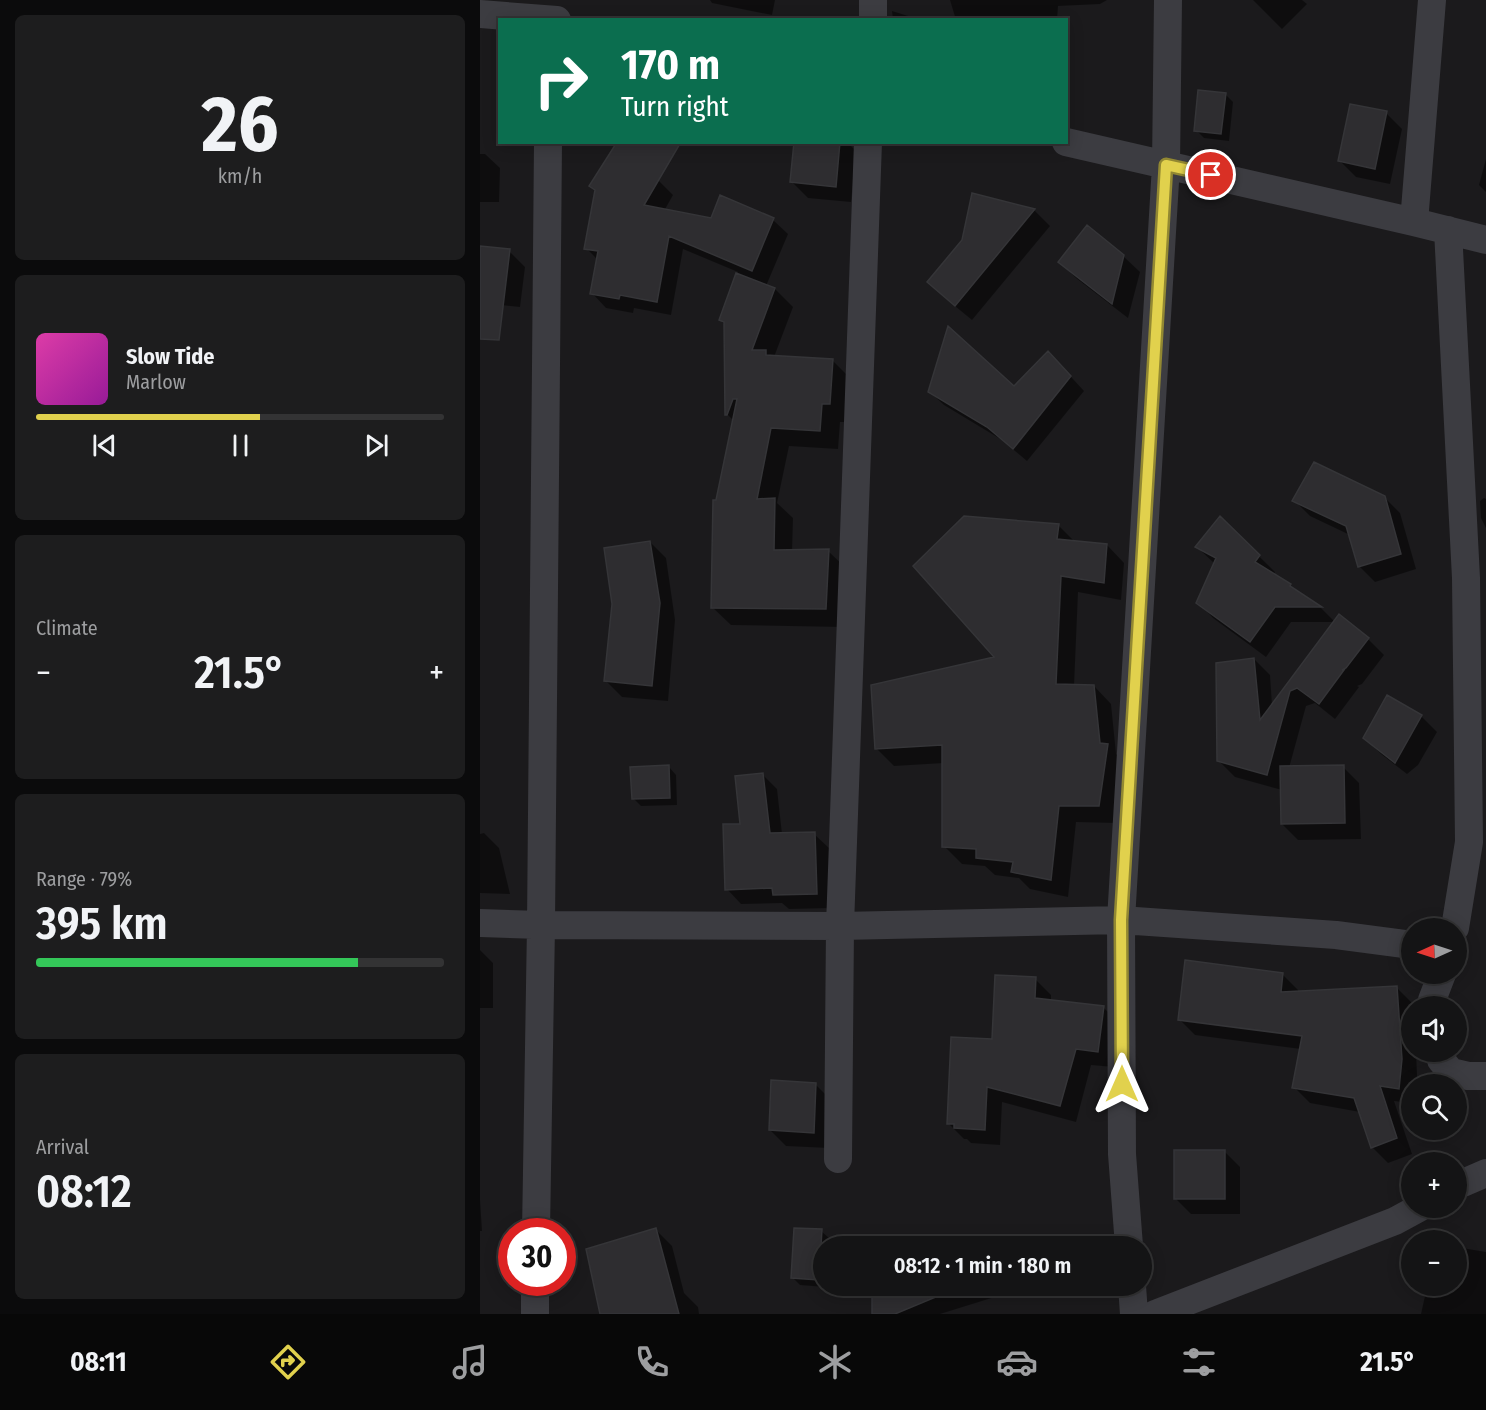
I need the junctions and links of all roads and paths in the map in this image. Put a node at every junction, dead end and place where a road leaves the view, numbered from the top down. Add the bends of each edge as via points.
1 (873, 0) edge
2 (1168, 0) edge
3 (1432, 0) edge
4 (480, 14) edge
5 (551, 14) edge
6 (873, 18) edge
7 (1068, 142) edge
8 (548, 144) edge
9 (868, 144) edge
10 (1166, 165) junction
11 (1414, 222) junction
12 (1448, 230) junction
13 (1486, 240) edge
14 (1457, 918) edge
15 (1121, 920) junction
16 (480, 922) edge
17 (542, 925) junction
18 (840, 926) junction
19 (1401, 944) edge
20 (1443, 1062) edge
21 (1486, 1076) edge
22 (838, 1160) dead end
23 (1486, 1173) edge
24 (1467, 1181) edge
25 (536, 1218) edge
26 (1401, 1218) edge
27 (1128, 1236) edge
28 (536, 1296) edge
29 (1133, 1296) edge
30 (535, 1314) edge
31 (1134, 1314) edge
32 (1155, 1314) edge

1 - 6 street
2 - 10 street
3 - 11 street
4 - 5 street
7 - 10 street
8 - 17 street
9 - 18 street
10 - 11 street
10 - 15 street
11 - 12 street
12 - 13 street
12 - 14 street via 1466,578 1469,842
15 - 18 street
15 - 19 street via 1336,935
15 - 27 street via 1122,1154
16 - 17 street
17 - 18 street
17 - 25 street
18 - 22 street
20 - 21 street via 1451,1072
23 - 24 street
26 - 32 street
28 - 30 street
29 - 31 street

